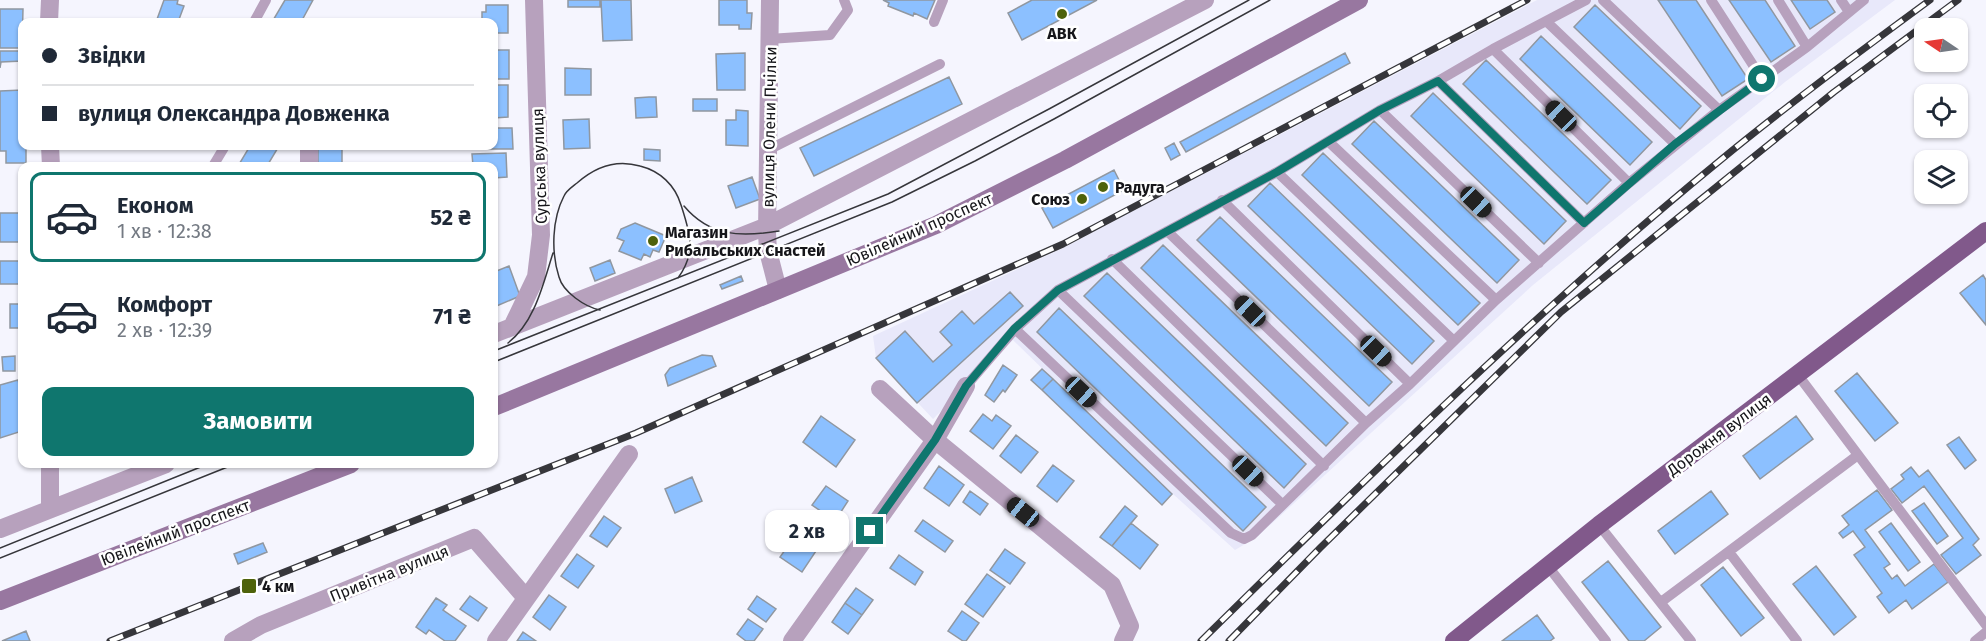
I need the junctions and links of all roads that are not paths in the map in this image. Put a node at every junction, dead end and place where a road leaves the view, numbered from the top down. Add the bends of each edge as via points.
1 (50, 0) edge
2 (266, 0) edge
3 (534, 0) edge
4 (770, 0) edge
5 (844, 0) edge
6 (943, 0) edge
7 (1205, 0) edge
8 (1359, 0) edge
9 (1586, 0) edge
10 (1604, 0) edge
11 (1711, 0) edge
12 (1778, 0) edge
13 (1841, 0) edge
14 (1864, 0) edge
15 (1849, 12) junction
16 (50, 18) edge
17 (256, 18) edge
18 (934, 22) dead end
19 (1547, 22) junction
20 (770, 39) junction
21 (1807, 47) junction
22 (1492, 50) junction
23 (940, 64) dead end
24 (1762, 79) junction
25 (1438, 81) junction
26 (1380, 110) junction
27 (1719, 110) junction
28 (1329, 142) junction
29 (1675, 144) junction
30 (768, 150) junction
31 (1277, 172) junction
32 (1629, 183) junction
33 (1222, 200) junction
34 (1584, 223) junction
35 (768, 226) junction
36 (1167, 231) junction
37 (1984, 238) edge
38 (1112, 259) junction
39 (1539, 263) junction
40 (778, 290) junction
41 (1058, 290) junction
42 (1496, 300) junction
43 (512, 327) junction
44 (1014, 329) junction
45 (498, 332) edge
46 (1454, 341) junction
47 (1797, 375) junction
48 (1410, 384) junction
49 (966, 386) joint
50 (880, 388) dead end
51 (498, 405) edge
52 (1366, 423) junction
53 (935, 440) junction
54 (629, 454) dead end
55 (1858, 455) junction
56 (1324, 466) junction
57 (50, 468) edge
58 (156, 468) edge
59 (341, 468) edge
60 (1282, 504) junction
61 (50, 509) junction
62 (1599, 525) junction
63 (0, 530) edge
64 (1729, 552) junction
65 (1547, 565) junction
66 (526, 598) junction
67 (0, 601) edge
68 (1661, 602) junction
69 (1986, 625) edge
70 (1986, 633) edge
71 (233, 641) edge
72 (496, 641) edge
73 (792, 641) edge
74 (1123, 641) edge
75 (1454, 641) edge
76 (1606, 641) edge
77 (1691, 641) edge
78 (1797, 641) edge
79 (1975, 641) edge

1 - 16 street
2 - 17 lane
3 - 43 street, Сурська вулиця via 541,235 536,277
4 - 20 street, вулиця Олени Пчілки
5 - 20 lane via 848,10 830,35
6 - 18 lane
7 - 35 street
8 - 40 main road, Ювілейний проспект via 1065,160 936,225
9 - 19 lane
10 - 27 lane
11 - 24 lane
12 - 21 lane
13 - 15 lane
14 - 15 lane
15 - 21 lane
19 - 22 lane
19 - 29 lane
20 - 30 street, вулиця Олени Пчілки
21 - 24 lane
22 - 25 lane
22 - 32 lane
23 - 30 lane
24 - 27 lane
25 - 26 lane
25 - 34 lane
26 - 28 lane
26 - 39 lane
27 - 29 lane
28 - 31 lane
28 - 42 lane
29 - 32 lane
30 - 35 street, вулиця Олени Пчілки
31 - 33 lane
31 - 46 lane
32 - 34 lane
33 - 36 lane
33 - 48 lane
34 - 39 lane
35 - 40 street, вулиця Олени Пчілки via 768,251
35 - 43 street
36 - 38 lane
36 - 52 lane
37 - 47 main road, Дорожня вулиця
38 - 41 lane
38 - 56 lane
39 - 42 lane
40 - 51 main road, Ювілейний проспект
41 - 44 lane
41 - 60 lane
42 - 46 lane
43 - 45 street
44 - 49 lane
44 - 60 lane via 1231,533 1244,539 1252,535
46 - 48 lane
47 - 55 lane
47 - 62 main road, Дорожня вулиця
48 - 52 lane
49 - 53 street
50 - 53 street
52 - 56 lane
53 - 73 street
53 - 74 street via 1112,585 1130,626
54 - 66 street
55 - 64 lane
55 - 69 lane
56 - 60 lane
57 - 61 street
58 - 61 street
59 - 67 main road, Ювілейний проспект
61 - 63 street
62 - 65 main road, Дорожня вулиця
62 - 68 lane
64 - 68 lane
64 - 78 lane
65 - 75 main road, Дорожня вулиця
65 - 76 lane
66 - 71 street, Привітна вулиця via 474,538 261,625
66 - 72 street
68 - 77 lane
70 - 79 lane

